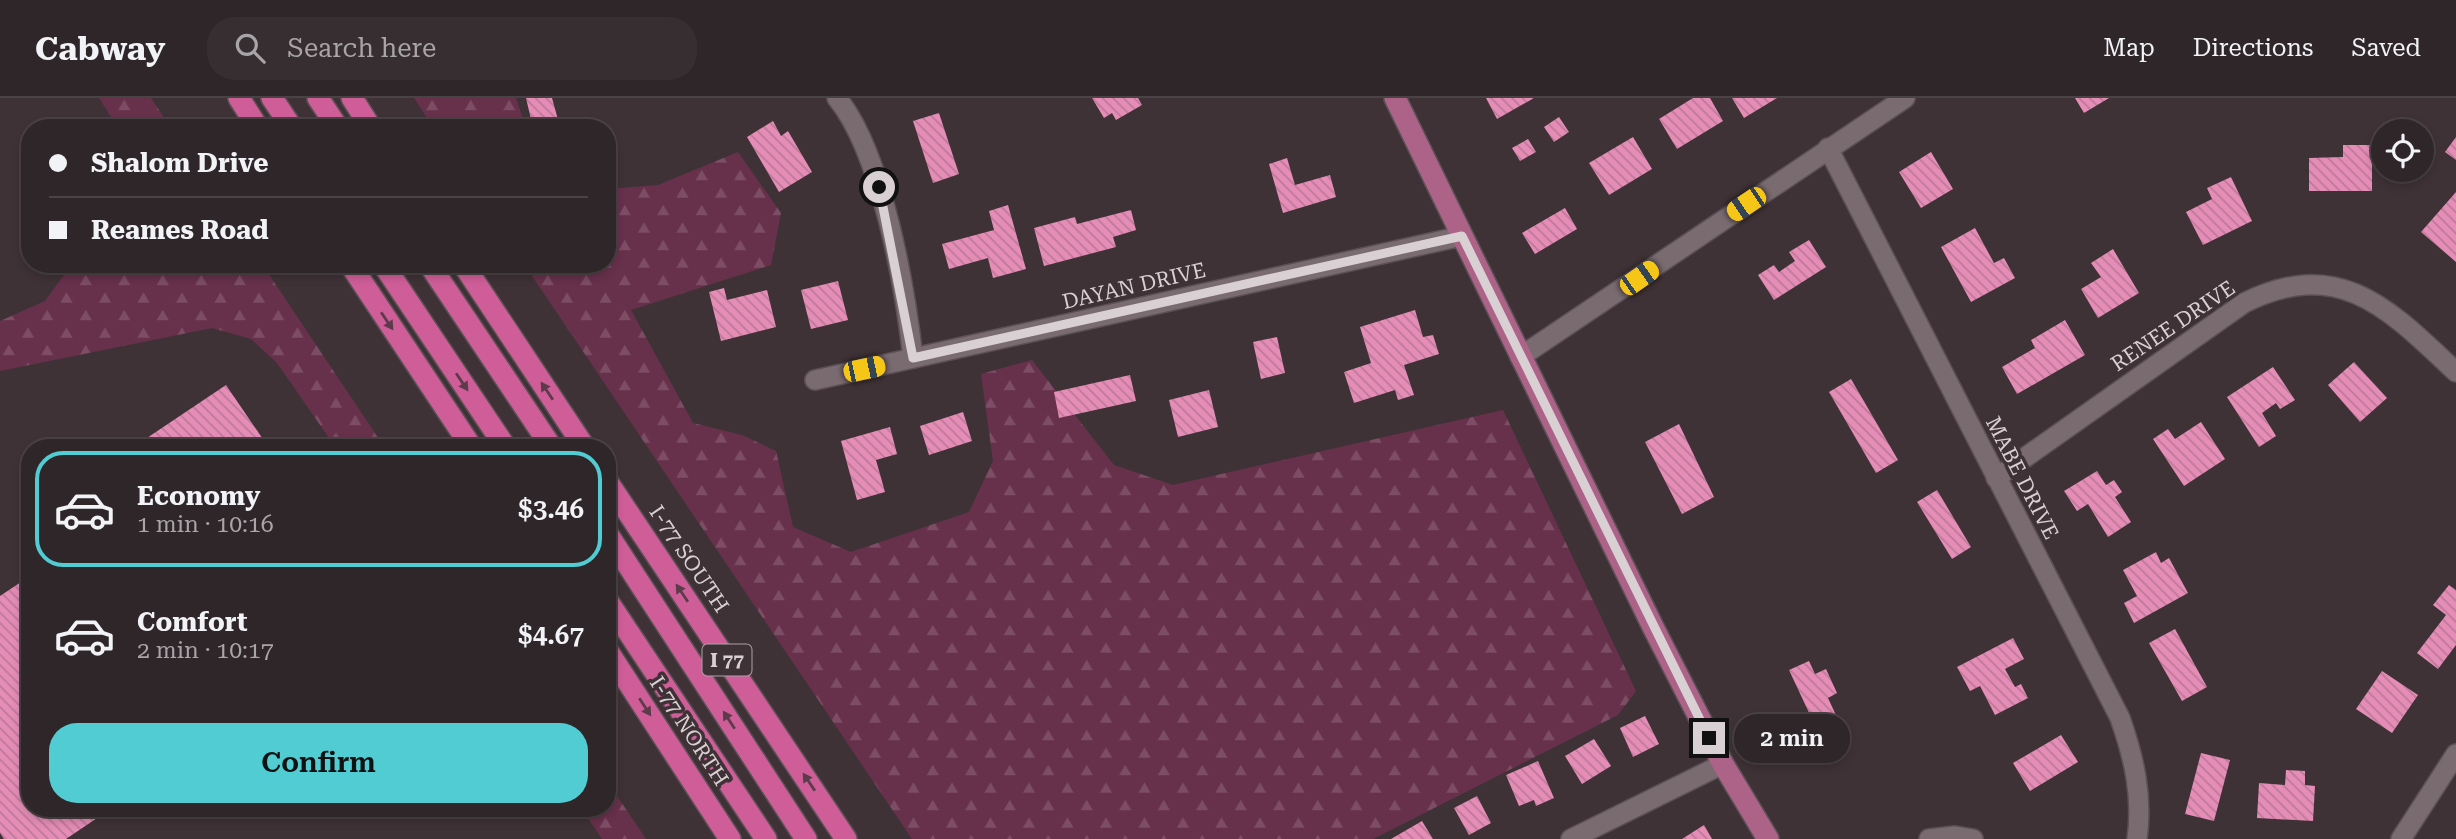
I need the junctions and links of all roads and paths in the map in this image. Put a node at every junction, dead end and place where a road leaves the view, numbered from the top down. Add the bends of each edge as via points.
1 (239, 98) edge
2 (272, 98) edge
3 (318, 98) edge
4 (352, 98) edge
5 (838, 98) edge
6 (1395, 98) edge
7 (1905, 98) edge
8 (252, 119) edge
9 (286, 119) edge
10 (332, 119) edge
11 (366, 119) edge
12 (1828, 148) junction
13 (1462, 236) junction
14 (356, 273) edge
15 (389, 273) edge
16 (435, 273) edge
17 (469, 273) edge
18 (1520, 357) junction
19 (913, 358) junction
20 (2456, 372) edge
21 (815, 380) dead end
22 (466, 439) edge
23 (500, 439) edge
24 (546, 439) edge
25 (579, 439) edge
26 (1996, 478) junction
27 (616, 494) edge
28 (616, 547) edge
29 (616, 614) edge
30 (616, 664) edge
31 (2456, 754) edge
32 (1723, 764) junction
33 (730, 839) edge
34 (766, 839) edge
35 (806, 839) edge
36 (846, 839) edge
37 (1571, 839) edge
38 (1768, 839) edge
39 (1929, 839) edge
40 (1973, 839) edge
41 (2137, 839) edge
42 (2401, 839) edge

1 - 8 highway
2 - 9 highway
3 - 10 highway
4 - 11 highway
5 - 19 street via 860,132 873,166
6 - 13 main road
7 - 12 street
12 - 18 street
12 - 26 street, MABE DRIVE
13 - 18 main road
13 - 19 street, DAYAN DRIVE
14 -> 22 highway
15 -> 23 highway
16 - 24 highway
25 -> 17 highway
18 - 32 main road
19 - 21 street, DAYAN DRIVE
20 - 26 street, RENEE DRIVE via 2381,304 2333,286 2286,286 2244,303
26 - 41 street, MABE DRIVE via 2120,718 2138,783
36 -> 27 highway, I-77 SOUTH / I 77
35 -> 28 highway, I 77
29 - 34 highway
30 -> 33 highway, I-77 NORTH
31 - 42 street
32 - 37 street
32 - 38 main road
39 - 40 street

